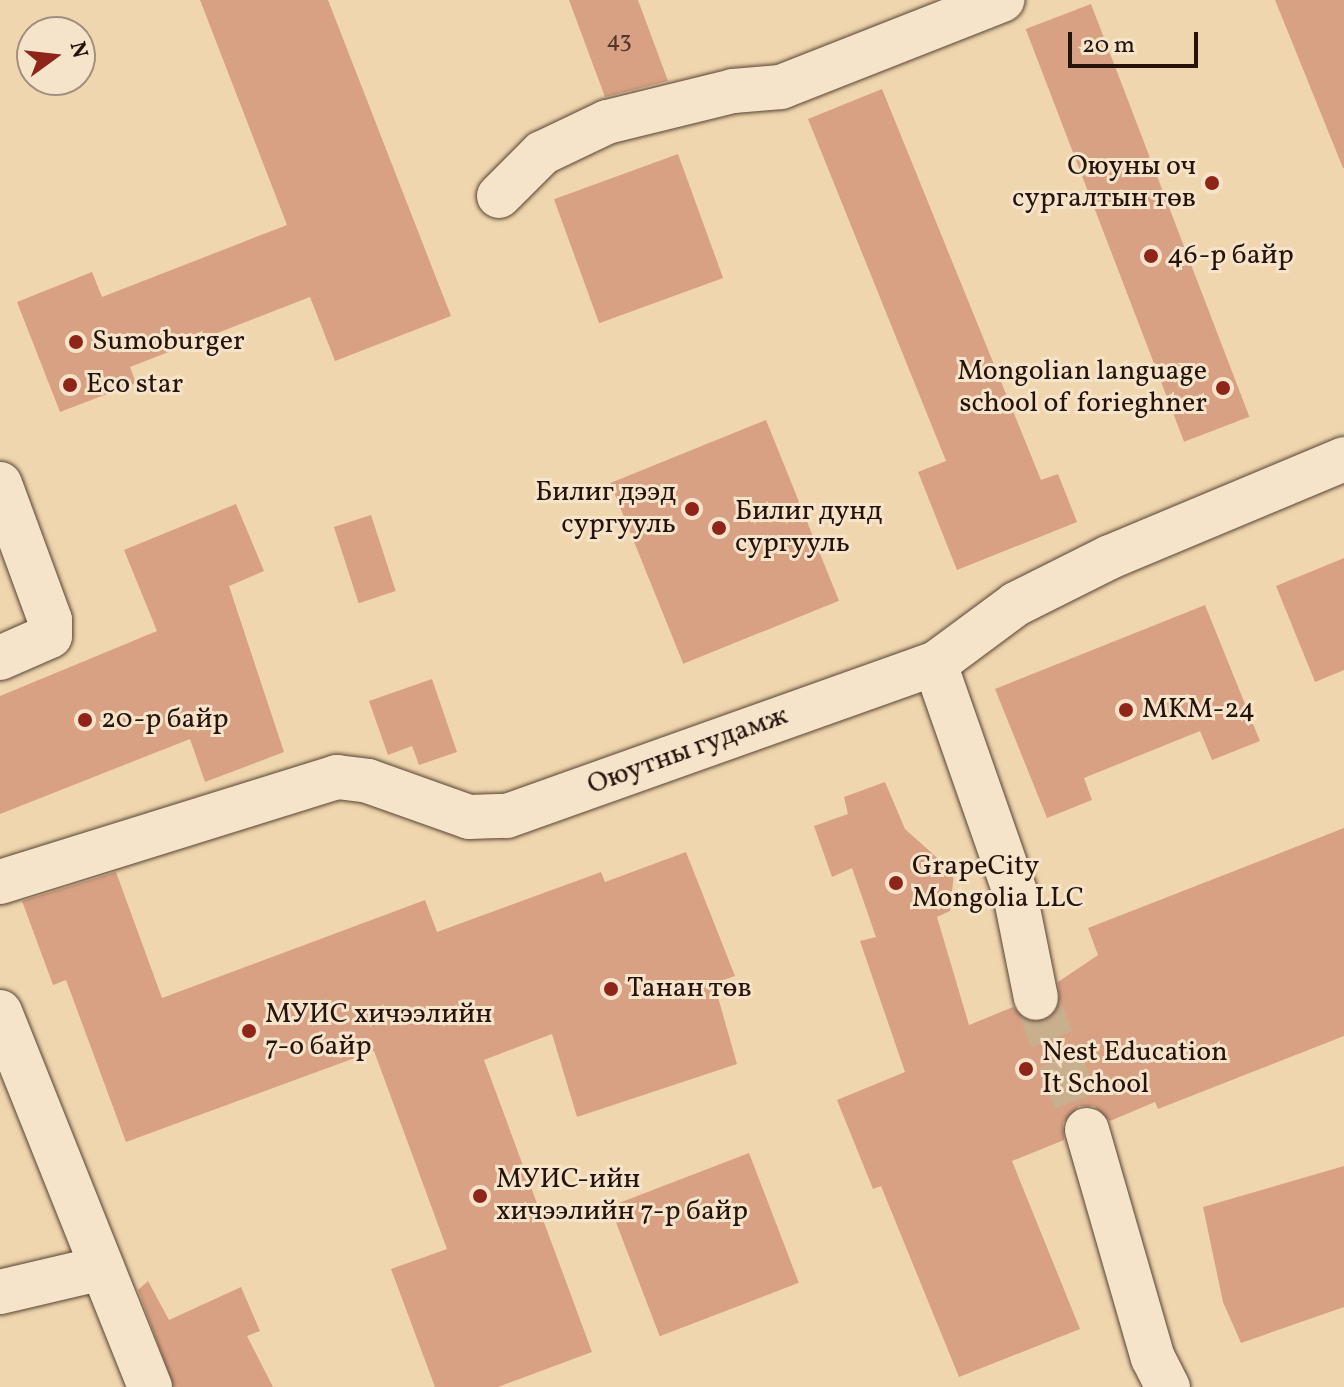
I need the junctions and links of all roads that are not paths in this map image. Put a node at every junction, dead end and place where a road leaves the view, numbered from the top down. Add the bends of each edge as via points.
1 (1002, 0) edge
2 (499, 196) dead end
3 (1344, 459) edge
4 (0, 484) edge
5 (0, 658) edge
6 (935, 664) junction
7 (0, 882) edge
8 (1036, 998) tunnel mouth
9 (0, 1012) edge
10 (1087, 1130) tunnel mouth
11 (102, 1268) junction
12 (0, 1292) edge
13 (150, 1387) edge
14 (1168, 1387) edge

1 - 2 street via 781,87 733,91 607,122 542,153
3 - 6 street, Оюутны гудамж via 1110,557 1016,604
4 - 5 street via 50,636
6 - 7 street, Оюутны гудамж via 507,816 469,817 368,781 337,777
6 - 8 street via 1014,889
9 - 11 street
10 - 14 street via 1153,1358
11 - 12 street
11 - 13 street

